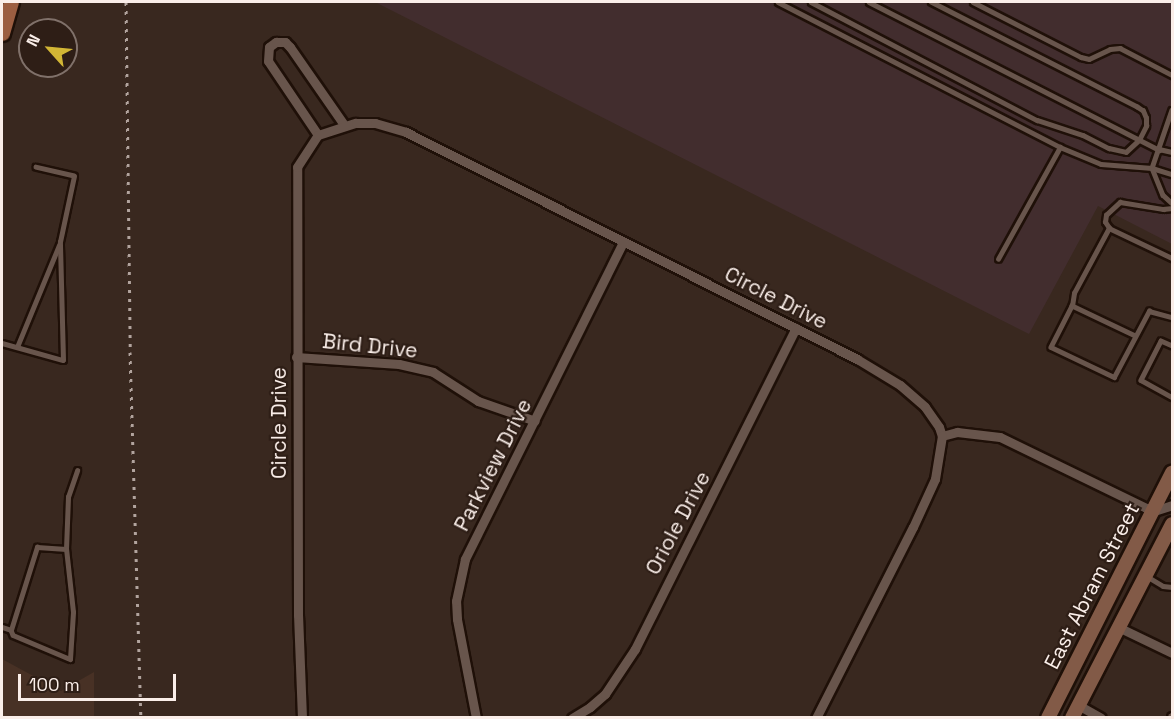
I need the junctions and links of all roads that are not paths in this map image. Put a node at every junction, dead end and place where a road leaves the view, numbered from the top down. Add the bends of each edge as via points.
1 (11, 2) edge
2 (778, 2) edge
3 (811, 2) edge
4 (869, 2) edge
5 (931, 2) edge
6 (974, 2) edge
7 (2, 33) edge
8 (1173, 75) edge
9 (1173, 110) edge
10 (345, 126) junction
11 (318, 135) junction
12 (1139, 140) junction
13 (1060, 147) junction
14 (1159, 150) junction
15 (1173, 152) edge
16 (36, 167) dead end
17 (1152, 168) junction
18 (1173, 174) edge
19 (1173, 203) edge
20 (1173, 208) edge
21 (1109, 228) junction
22 (60, 242) junction
23 (623, 243) junction
24 (1173, 258) edge
25 (998, 259) dead end
26 (1072, 306) junction
27 (1173, 317) edge
28 (796, 328) junction
29 (1136, 336) junction
30 (2, 343) edge
31 (1173, 346) edge
32 (17, 347) junction
33 (296, 357) junction
34 (1173, 397) edge
35 (535, 421) junction
36 (942, 436) junction
37 (77, 471) dead end
38 (1173, 474) edge
39 (1173, 506) edge
40 (1154, 511) junction
41 (1173, 524) edge
42 (66, 549) junction
43 (1145, 576) junction
44 (1173, 587) edge
45 (2, 627) edge
46 (1118, 627) junction
47 (11, 630) junction
48 (1173, 653) edge
49 (1075, 711) edge
50 (302, 717) edge
51 (476, 717) edge
52 (572, 717) edge
53 (816, 717) edge
54 (1048, 717) edge
55 (1101, 717) edge

1 - 7 main road
2 - 13 lane
3 - 12 lane via 1037,120 1126,152
4 - 12 lane
5 - 12 lane via 1137,107 1146,118
6 - 8 lane via 1081,57 1089,59 1120,48
9 - 14 lane
10 - 11 street, Circle Drive
10 - 11 street via 290,47 285,42 276,42 268,47 268,61
10 - 23 street, Circle Drive via 375,123 406,132
11 - 33 street, Circle Drive via 297,167
12 - 14 lane
13 - 17 lane via 1101,164
13 - 25 lane
14 - 15 lane
14 - 17 lane
16 - 22 lane via 74,176
17 - 18 lane
17 - 19 lane via 1163,195
20 - 21 lane via 1120,201 1106,215
21 - 24 lane
21 - 26 lane via 1074,293
22 - 32 lane
22 - 32 lane via 63,360
23 - 28 street, Circle Drive
23 - 35 street, Parkview Drive
26 - 29 lane
26 - 29 lane via 1051,346 1114,377
27 - 29 lane via 1149,311
28 - 36 street, Circle Drive via 900,385 925,408
28 - 52 street, Oriole Drive via 635,649 606,694
30 - 32 lane
31 - 34 lane via 1161,341 1141,380
33 - 35 street, Bird Drive via 399,363 433,372 478,400
33 - 50 street, Circle Drive
35 - 51 street, Parkview Drive via 465,559 459,584 457,619
36 - 40 street via 957,432 1000,437
36 - 53 street via 939,467 926,499
37 - 42 lane via 68,496
38 - 40 main road, East Abram Street
39 - 40 street
40 - 54 main road, East Abram Street
41 - 43 main road, East Abram Street
42 - 47 lane via 37,547
42 - 47 lane via 73,612 70,659 13,635
43 - 44 lane
43 - 46 main road, East Abram Street
45 - 47 lane
46 - 48 street
46 - 49 main road, East Abram Street
49 - 55 street

